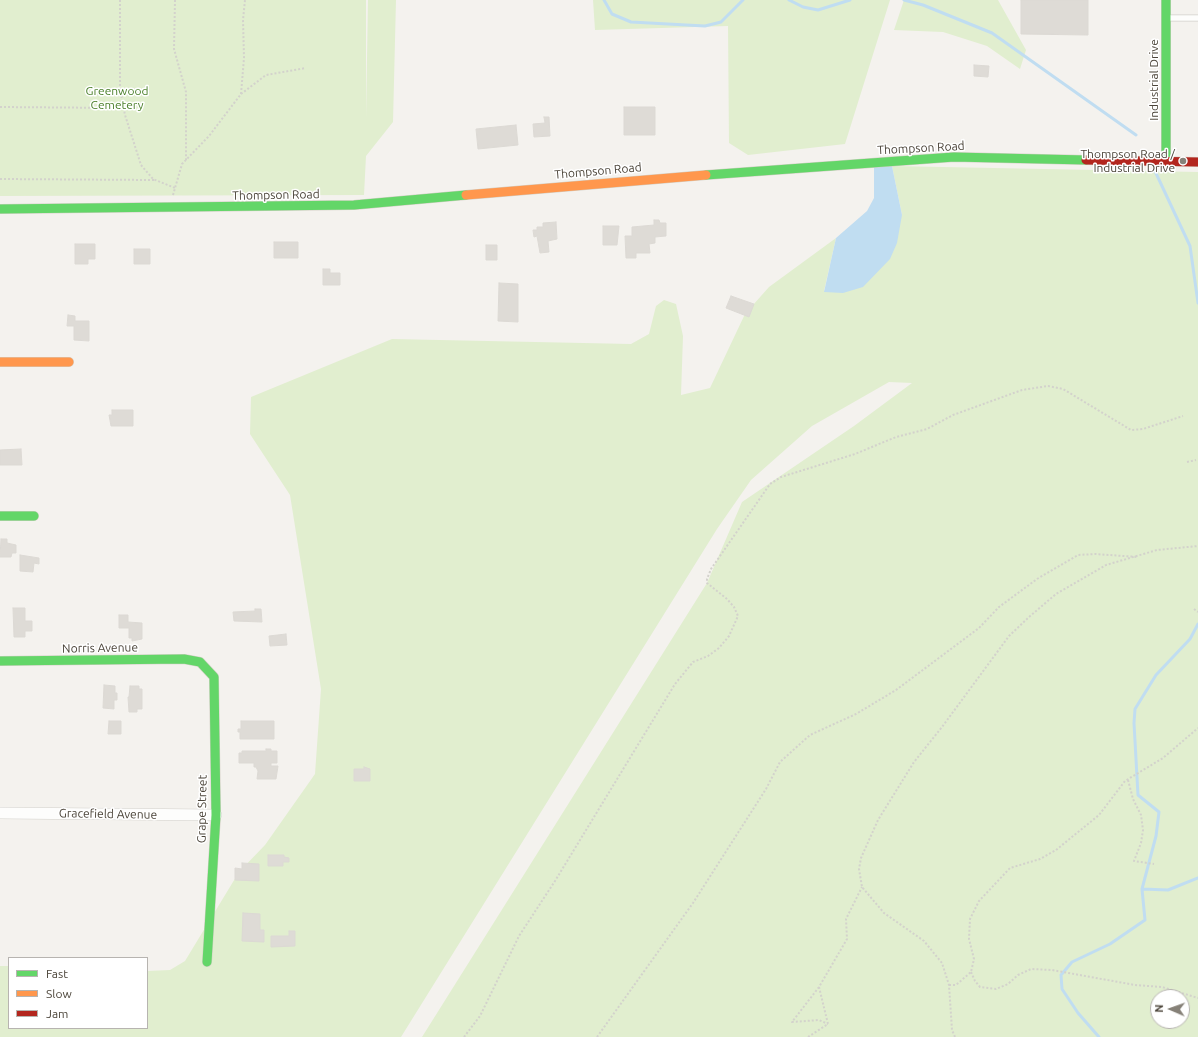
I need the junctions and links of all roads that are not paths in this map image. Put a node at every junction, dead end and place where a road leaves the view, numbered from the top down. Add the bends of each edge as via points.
1 (1166, 0) edge
2 (1166, 18) junction
3 (1198, 18) edge
4 (1166, 160) junction
5 (1198, 162) edge
6 (0, 209) edge
7 (0, 362) edge
8 (69, 362) dead end
9 (0, 516) edge
10 (34, 516) dead end
11 (0, 661) edge
12 (200, 662) joint
13 (0, 813) edge
14 (216, 815) junction
15 (207, 962) dead end

1 - 2 main road, Industrial Drive
2 - 3 lane
2 - 4 main road, Industrial Drive
4 - 5 main road, Thompson Road
4 - 6 main road, Thompson Road via 954,157 619,181 354,205
7 - 8 main road
9 - 10 main road
11 - 12 main road, Norris Avenue via 184,659
12 - 14 main road, Grape Street via 214,677
13 - 14 street, Gracefield Avenue
14 - 15 main road, Grape Street

